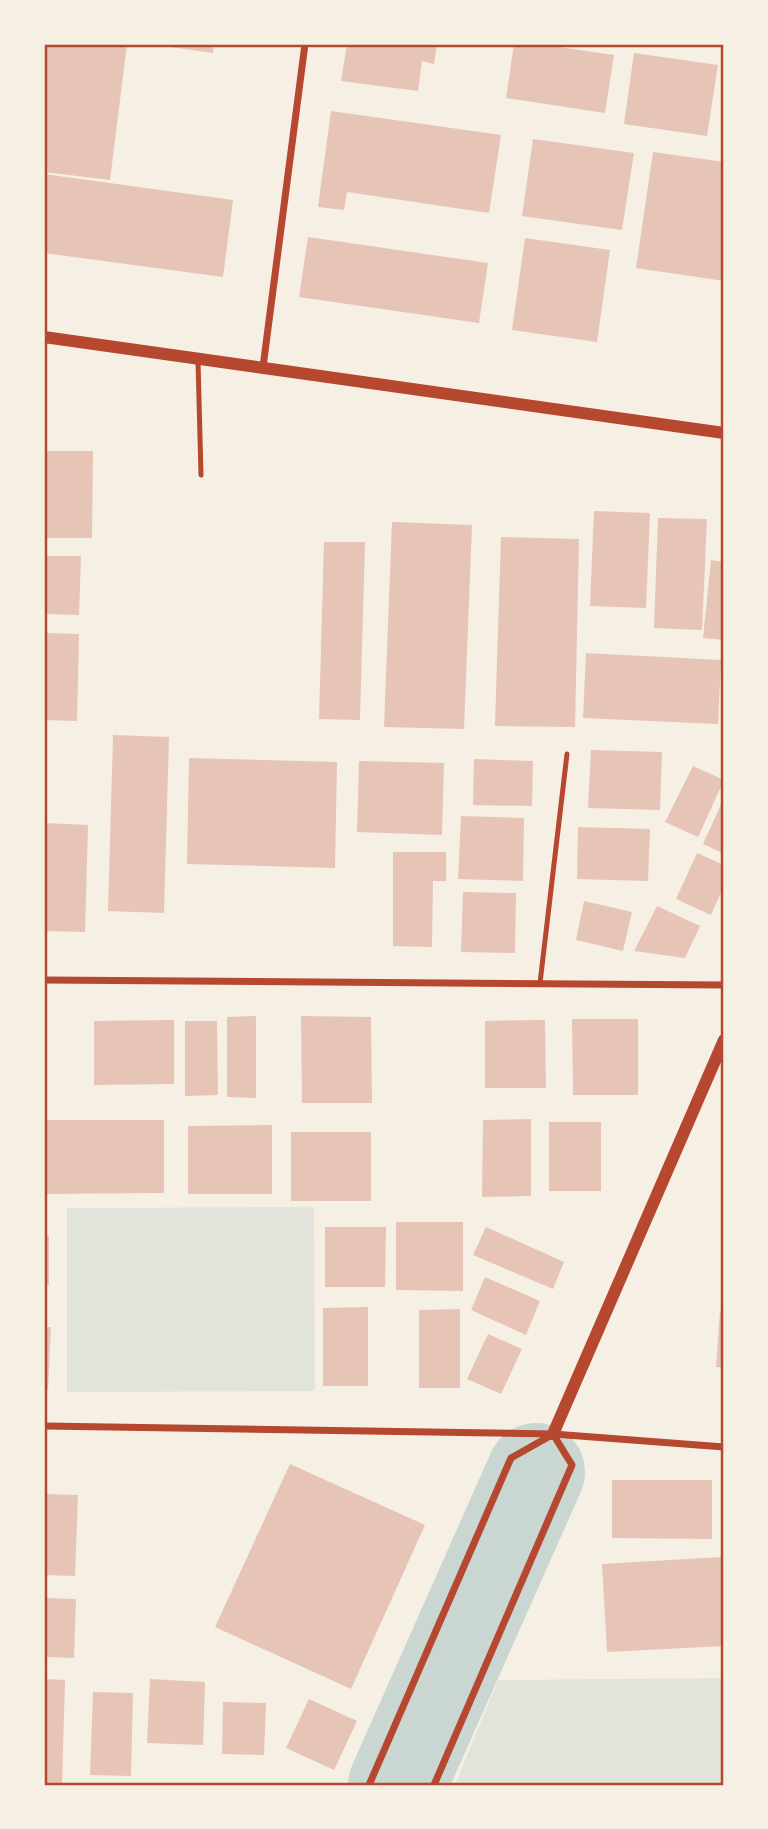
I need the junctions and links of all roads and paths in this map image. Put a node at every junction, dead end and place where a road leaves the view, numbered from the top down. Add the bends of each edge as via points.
1 (305, 44) edge
2 (44, 337) edge
3 (198, 358) junction
4 (262, 367) junction
5 (724, 433) edge
6 (201, 475) dead end
7 (567, 754) dead end
8 (44, 980) edge
9 (540, 983) junction
10 (724, 985) edge
11 (724, 1040) edge
12 (44, 1426) edge
13 (553, 1434) junction
14 (724, 1447) edge
15 (369, 1785) edge
16 (434, 1785) edge

1 - 4 street
2 - 3 street
3 - 4 street
3 - 6 lane
4 - 5 street
7 - 9 lane
8 - 9 street
9 - 10 street
11 - 13 street
12 - 13 street
13 - 14 street
13 - 15 street via 510,1458
13 - 16 street via 572,1465

